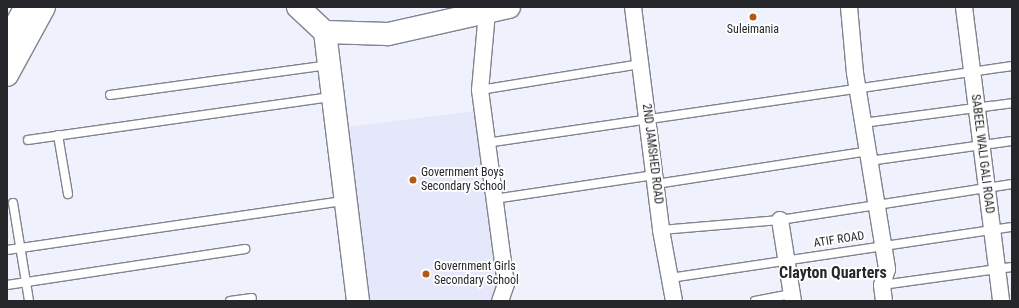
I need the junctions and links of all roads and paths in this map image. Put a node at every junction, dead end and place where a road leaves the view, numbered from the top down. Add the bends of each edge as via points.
1 (26, 7) edge
2 (44, 7) edge
3 (298, 7) edge
4 (509, 7) edge
5 (633, 7) edge
6 (849, 7) edge
7 (964, 7) edge
8 (485, 10) edge
9 (325, 32) junction
10 (8, 36) edge
11 (640, 64) junction
12 (329, 65) junction
13 (1012, 66) edge
14 (971, 71) junction
15 (7, 75) edge
16 (858, 89) junction
17 (480, 90) junction
18 (110, 95) dead end
19 (333, 97) junction
20 (1012, 104) edge
21 (977, 108) junction
22 (647, 119) junction
23 (863, 123) junction
24 (58, 135) junction
25 (28, 140) dead end
26 (1012, 141) edge
27 (486, 143) junction
28 (980, 146) junction
29 (868, 156) junction
30 (655, 180) junction
31 (1012, 184) edge
32 (986, 187) junction
33 (68, 194) dead end
34 (494, 198) junction
35 (345, 201) junction
36 (13, 203) dead end
37 (876, 206) junction
38 (780, 220) junction
39 (1012, 227) edge
40 (661, 230) junction
41 (992, 230) junction
42 (883, 245) junction
43 (20, 248) junction
44 (245, 249) dead end
45 (7, 250) edge
46 (786, 260) junction
47 (1004, 268) edge
48 (670, 278) junction
49 (25, 282) junction
50 (7, 285) edge
51 (882, 285) junction
52 (252, 298) dead end
53 (792, 298) edge
54 (29, 301) edge
55 (230, 301) edge
56 (358, 301) edge
57 (500, 301) edge
58 (674, 301) edge
59 (755, 301) edge
60 (884, 301) edge
61 (1000, 301) edge

1 - 10 street
2 - 15 street
3 - 9 street
4 - 8 street
5 - 11 street, 2ND JAMSHED ROAD
6 - 16 street
7 - 14 street, SABEEL WALI GALI ROAD
8 - 9 street via 388,34
8 - 17 street
9 - 12 street
11 - 17 lane
11 - 22 street, 2ND JAMSHED ROAD
12 - 18 lane
12 - 19 street
13 - 14 lane
14 - 16 lane
14 - 21 street, SABEEL WALI GALI ROAD
16 - 22 lane
16 - 23 street
17 - 27 street
19 - 24 lane
19 - 35 street
20 - 21 lane
21 - 23 lane
21 - 28 street, SABEEL WALI GALI ROAD
22 - 27 lane
22 - 30 street, 2ND JAMSHED ROAD
23 - 29 street
24 - 25 lane
24 - 33 lane
26 - 28 lane
27 - 34 street
28 - 29 lane
28 - 32 street, SABEEL WALI GALI ROAD
29 - 30 lane
29 - 37 street
30 - 34 lane
30 - 40 street, 2ND JAMSHED ROAD
31 - 32 lane
32 - 37 lane
32 - 41 street, SABEEL WALI GALI ROAD
34 - 57 street via 506,284
35 - 43 lane
35 - 56 street
36 - 43 lane
37 - 38 lane
37 - 42 street
38 - 40 lane
38 - 46 street
39 - 41 lane, ATIF ROAD
40 - 48 street, 2ND JAMSHED ROAD
41 - 42 lane, ATIF ROAD
41 - 47 street, SABEEL WALI GALI ROAD
42 - 46 lane, ATIF ROAD
42 - 51 street via 887,269
43 - 45 lane
43 - 49 lane
44 - 49 lane
46 - 48 lane, ATIF ROAD
46 - 53 street
47 - 51 lane
47 - 61 street, SABEEL WALI GALI ROAD
48 - 58 street, 2ND JAMSHED ROAD
49 - 50 lane
49 - 54 lane
51 - 60 street
52 - 55 lane
53 - 59 lane

